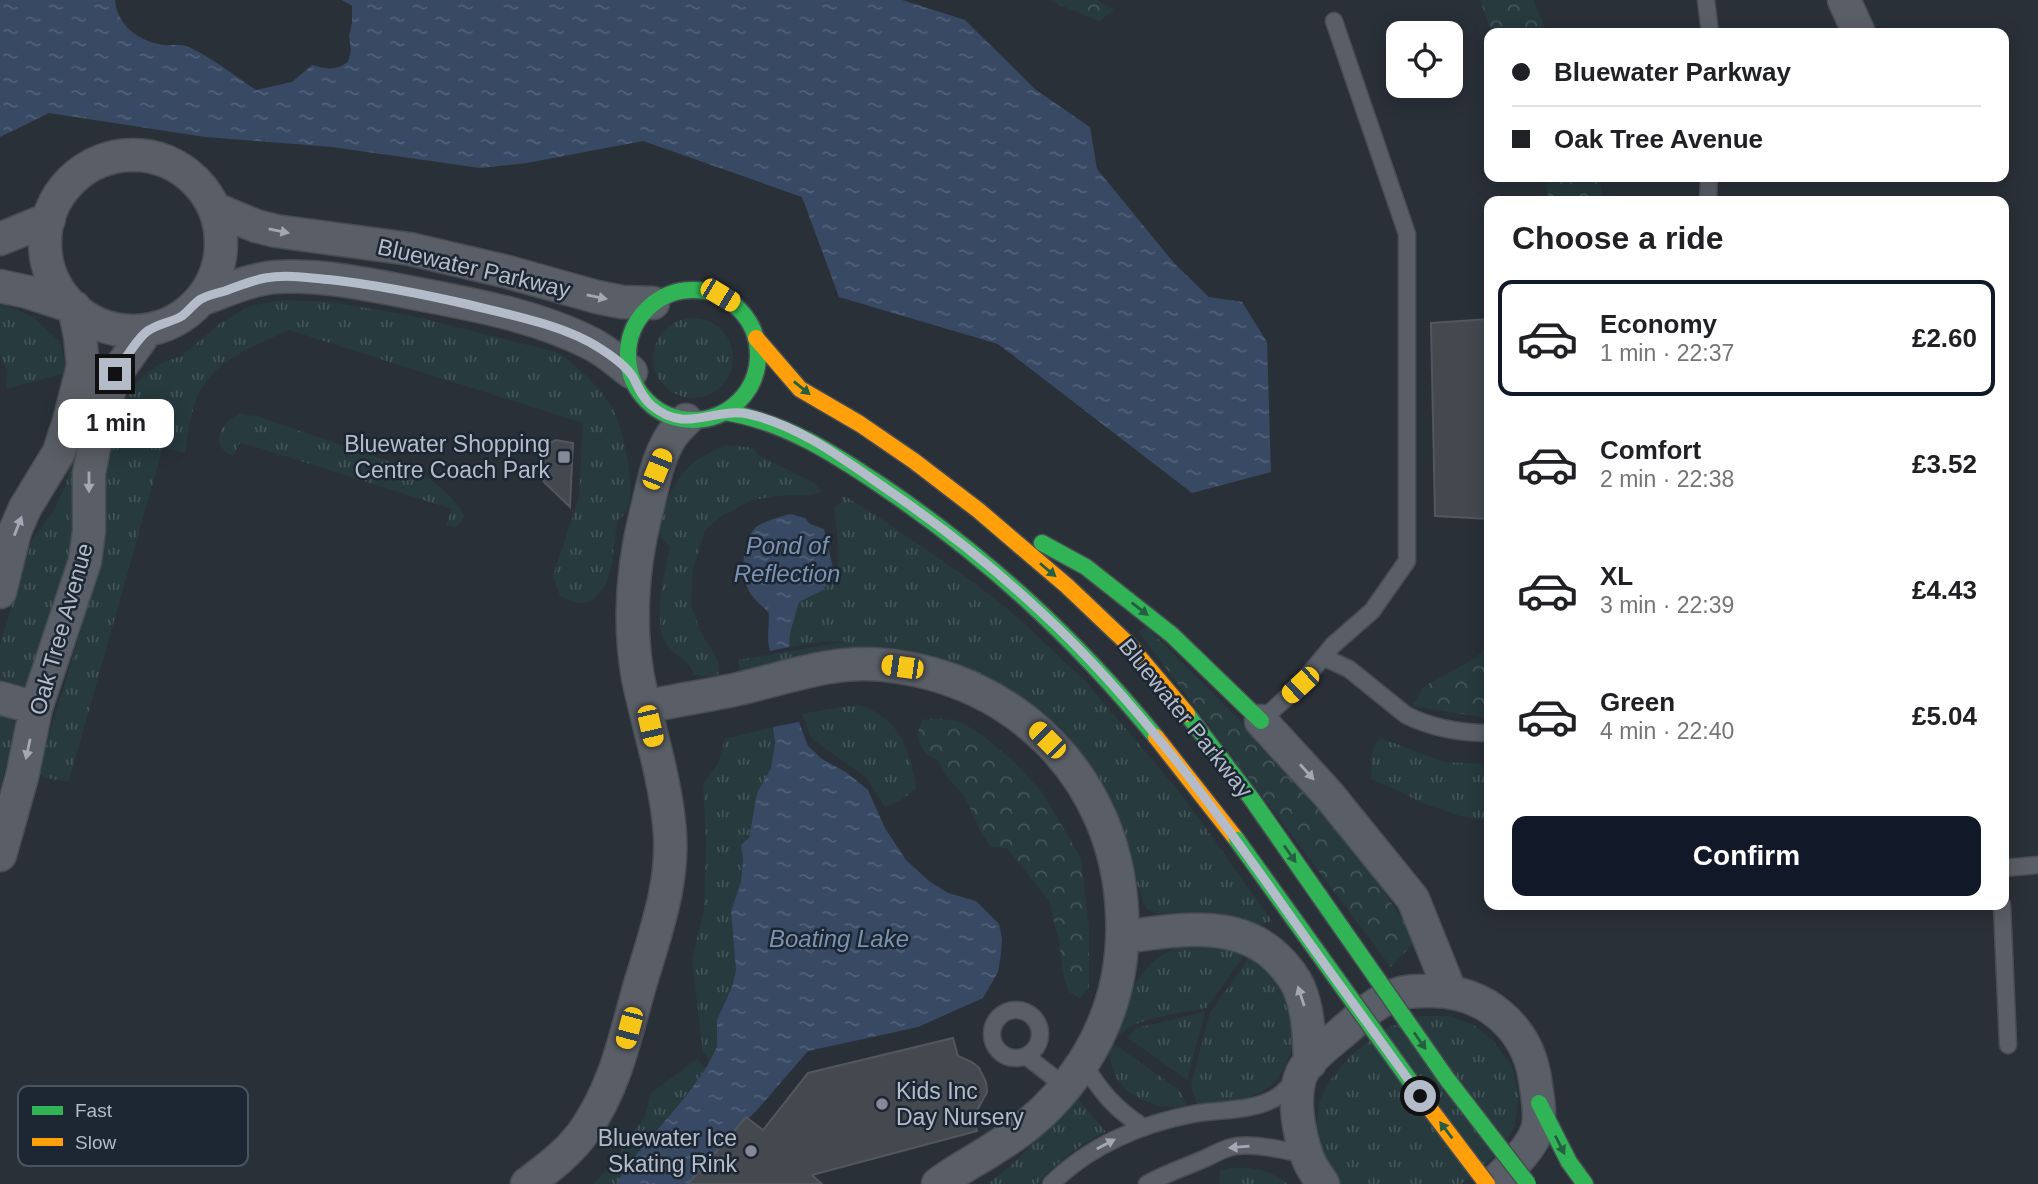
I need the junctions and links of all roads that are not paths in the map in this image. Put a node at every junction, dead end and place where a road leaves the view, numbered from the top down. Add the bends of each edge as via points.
1 (1706, 0) edge
2 (1844, 0) edge
3 (1334, 21) dead end
4 (1709, 28) edge
5 (1857, 28) edge
6 (215, 209) junction
7 (49, 219) junction
8 (0, 239) edge
9 (0, 286) edge
10 (200, 300) junction
11 (653, 303) junction
12 (74, 307) junction
13 (147, 330) junction
14 (756, 338) junction
15 (631, 372) junction
16 (725, 412) junction
17 (686, 420) junction
18 (978, 510) junction
19 (0, 592) edge
20 (1323, 657) junction
21 (0, 698) edge
22 (645, 707) junction
23 (36, 708) junction
24 (1261, 721) junction
25 (1484, 733) edge
26 (0, 855) edge
27 (2038, 865) edge
28 (2009, 868) edge
29 (2002, 910) edge
30 (1123, 936) junction
31 (1450, 991) junction
32 (2008, 1045) dead end
33 (1026, 1056) dead end
34 (1305, 1069) junction
35 (1074, 1075) junction
36 (1539, 1103) junction
37 (1143, 1127) junction
38 (1306, 1155) junction
39 (527, 1184) edge
40 (938, 1184) edge
41 (1051, 1184) edge
42 (1147, 1184) edge
43 (1323, 1184) edge
44 (1487, 1184) edge
45 (1492, 1184) edge
46 (1528, 1184) edge
47 (1585, 1184) edge

1 - 4 lane
2 - 5 street
3 - 20 lane via 1407,234 1407,561 1372,611
6 - 7 street via 199,184 181,169 137,155 91,165 57,198
6 - 10 street via 220,256
6 -> 11 street, Bluewater Parkway via 276,231 410,249 597,297
7 - 8 street
7 - 12 street via 45,243 49,267
9 - 12 street
10 - 13 street via 185,314
10 - 15 street, Bluewater Parkway via 266,278 356,283 547,326 598,347
11 - 14 street via 678,291 720,295 743,312
11 - 15 street via 629,342
12 - 13 street via 108,327
19 -> 12 street via 15,531 59,452 69,421 83,366
13 -> 23 street, Oak Tree Avenue via 115,374 100,417 89,473 85,561
14 - 16 street via 759,353 752,383 744,397
14 -> 18 street, Bluewater Parkway via 800,389 860,424
15 - 17 street via 651,405
16 - 17 street
44 -> 16 street, Bluewater Parkway, bridge via 1237,840 1081,651 988,565 893,493 824,447 772,422
17 - 22 street via 669,439 657,469 634,578 633,629
18 -> 24 street via 1086,566 1172,635
18 -> 46 street, Bluewater Parkway, bridge via 1128,644 1194,723 1439,1068
20 - 24 lane
20 - 25 lane via 1349,669 1416,720
21 - 23 street
22 - 30 street via 847,664 902,667 966,685 1036,729 1084,785 1114,853
22 - 39 street via 669,821 666,894 604,1100 579,1139
23 -> 26 street, Oak Tree Avenue
24 -> 31 street via 1328,794 1413,899
27 - 28 lane
29 - 32 lane
34 -> 30 street via 1307,1021 1299,987 1267,949 1242,935 1214,930
30 - 35 street via 1116,989 1100,1033
31 - 34 street via 1412,991 1384,1000 1325,1046
31 - 36 street via 1484,1003 1510,1024 1530,1057
33 - 35 lane
34 - 37 lane via 1278,1096 1266,1101
34 - 38 street via 1296,1104
35 - 37 lane via 1099,1088 1121,1113
35 - 40 street via 1038,1117
36 - 45 street via 1537,1128 1519,1160
36 -> 47 street
41 -> 37 lane via 1098,1148
38 -> 42 lane via 1235,1147
38 - 43 street

